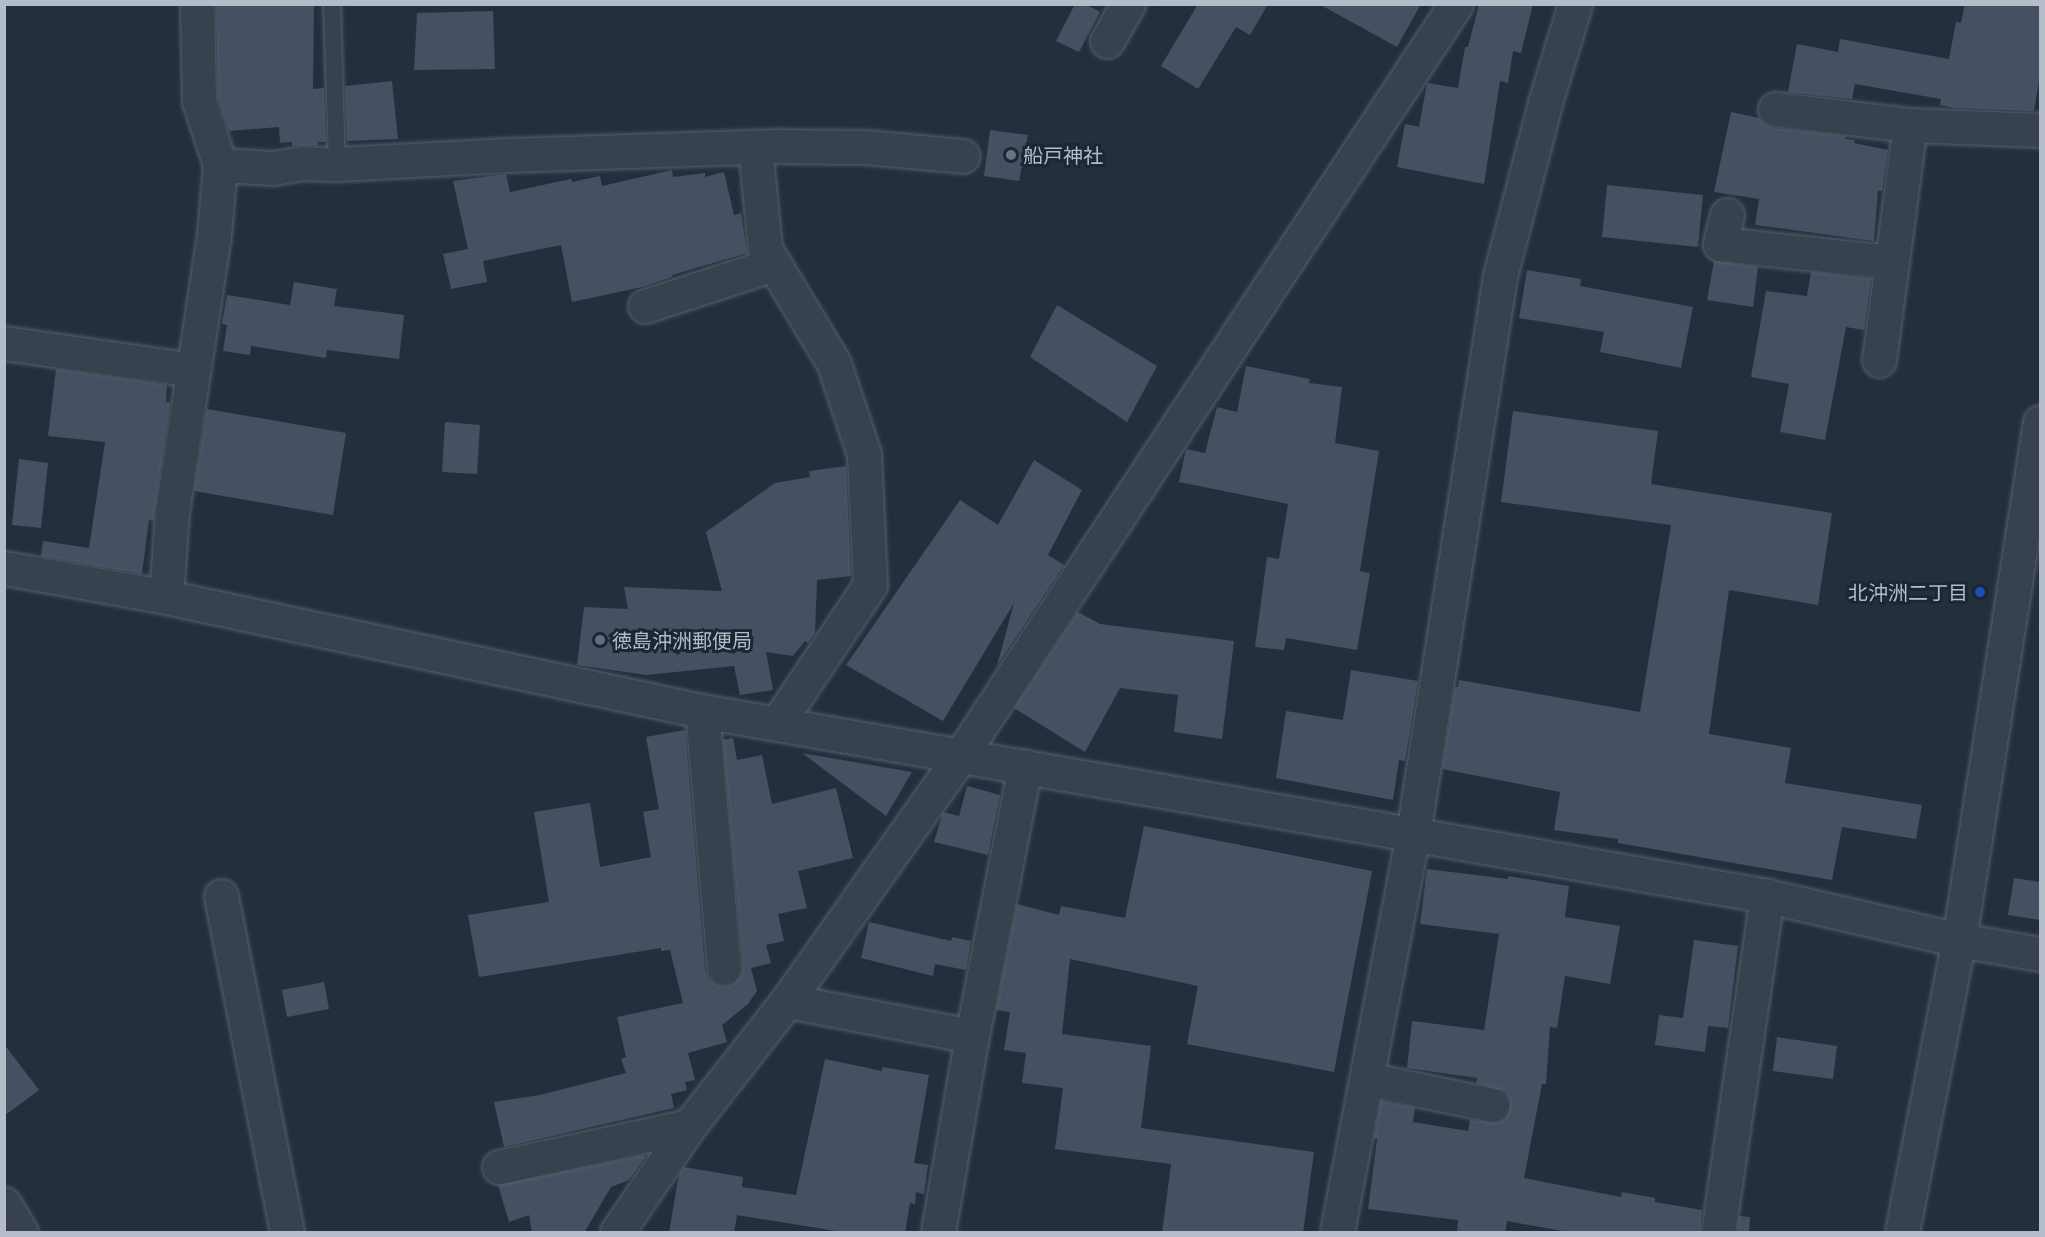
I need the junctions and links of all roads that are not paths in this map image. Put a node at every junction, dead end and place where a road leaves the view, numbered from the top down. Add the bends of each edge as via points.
1 (197, 4) edge
2 (332, 4) edge
3 (1128, 4) edge
4 (1456, 4) edge
5 (1575, 4) edge
6 (1107, 41) dead end
7 (1775, 109) dead end
8 (1910, 125) junction
9 (2040, 130) edge
10 (755, 147) junction
11 (963, 156) dead end
12 (337, 164) junction
13 (220, 165) junction
14 (1726, 215) dead end
15 (1892, 261) junction
16 (774, 264) junction
17 (645, 306) dead end
18 (4, 343) edge
19 (1879, 360) dead end
20 (193, 370) junction
21 (2040, 422) edge
22 (4, 568) edge
23 (166, 597) junction
24 (702, 711) junction
25 (777, 724) junction
26 (961, 755) junction
27 (1025, 766) junction
28 (1413, 834) junction
29 (221, 896) dead end
30 (1767, 896) junction
31 (1959, 940) junction
32 (2040, 954) edge
33 (724, 968) dead end
34 (787, 1001) junction
35 (972, 1036) junction
36 (1367, 1079) junction
37 (1492, 1105) dead end
38 (689, 1126) junction
39 (499, 1167) dead end
40 (287, 1233) edge
41 (617, 1233) edge
42 (938, 1233) edge
43 (1337, 1233) edge
44 (1718, 1233) edge
45 (1902, 1233) edge

1 - 13 street via 199,101
2 - 12 lane
3 - 6 street
4 - 26 street
5 - 28 street via 1500,276
7 - 8 street
8 - 9 street
8 - 15 street
10 - 11 street via 865,147
10 - 12 street
10 - 16 street via 765,249
12 - 13 street via 303,163 273,168
13 - 20 street via 214,235
14 - 15 street via 1720,244
15 - 19 street
16 - 17 street
16 - 25 street via 834,364 864,454 870,585
18 - 20 street
20 - 23 street via 172,512
21 - 31 street
22 - 23 street
23 - 24 street
24 - 25 street
24 - 33 street
25 - 26 street
26 - 27 street
26 - 34 street
27 - 28 street
27 - 35 street
28 - 30 street
28 - 36 street
29 - 40 street
30 - 31 street
30 - 44 street
31 - 32 street
31 - 45 street
34 - 35 street
34 - 38 street
35 - 42 street
36 - 37 street
36 - 43 street
38 - 39 street
38 - 41 street

